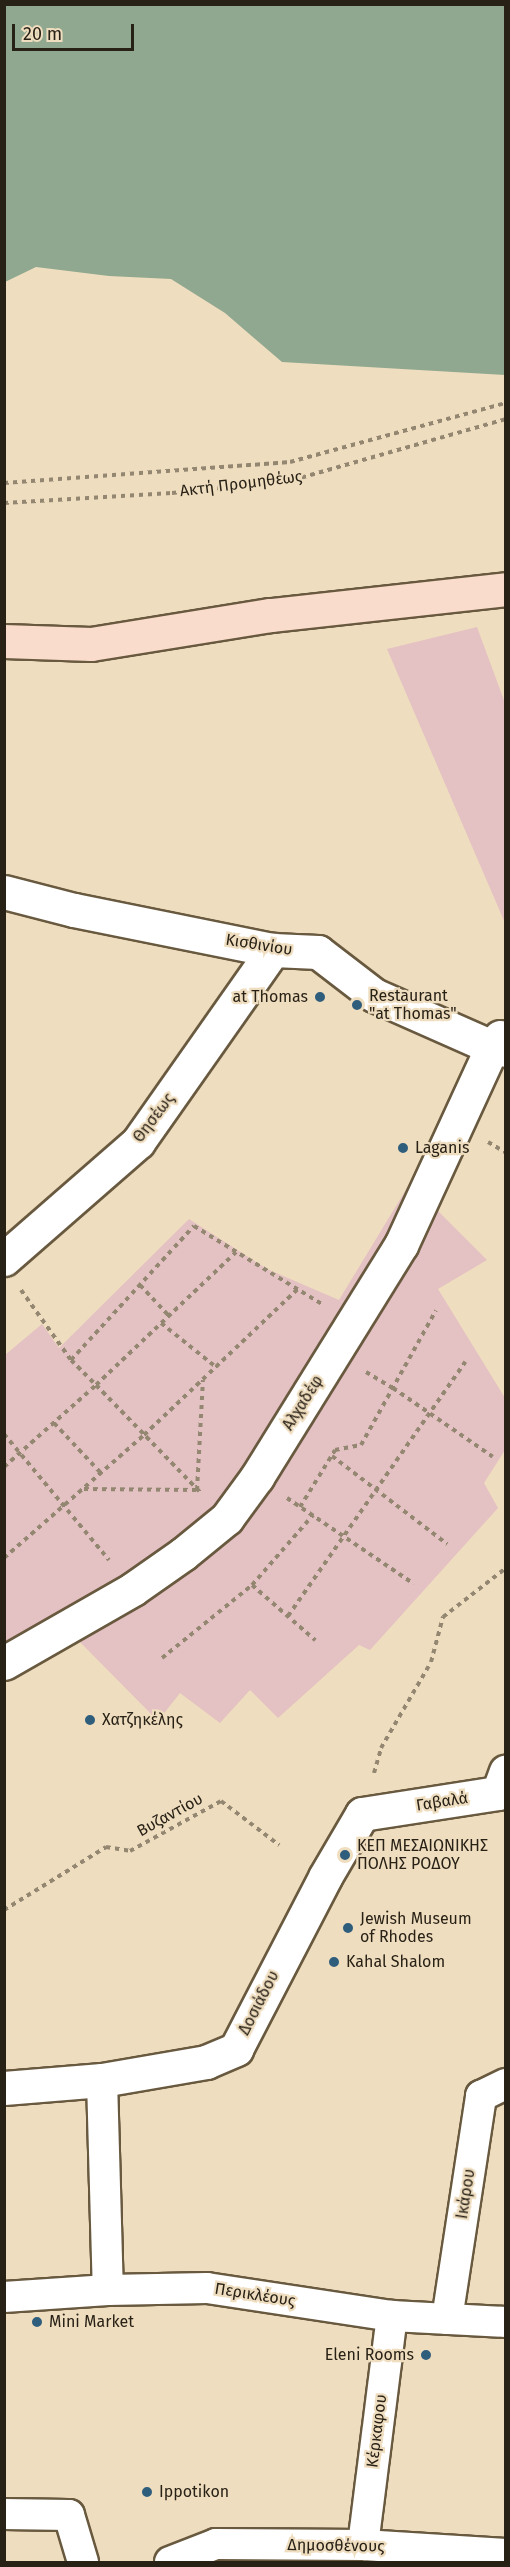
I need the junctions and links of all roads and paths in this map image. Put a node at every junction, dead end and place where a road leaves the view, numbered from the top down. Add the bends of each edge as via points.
1 (506, 403) edge
2 (506, 419) edge
3 (4, 483) edge
4 (4, 504) edge
5 (506, 589) edge
6 (4, 641) edge
7 (4, 892) edge
8 (273, 950) junction
9 (499, 1045) edge
10 (236, 1252) junction
11 (11, 1273) edge
12 (140, 1286) junction
13 (298, 1289) junction
14 (436, 1310) dead end
15 (169, 1316) junction
16 (353, 1322) junction
17 (161, 1323) junction
18 (334, 1354) junction
19 (71, 1360) junction
20 (465, 1362) dead end
21 (216, 1367) junction
22 (203, 1380) junction
23 (96, 1385) junction
24 (393, 1388) junction
25 (431, 1414) junction
26 (54, 1423) junction
27 (4, 1434) edge
28 (144, 1435) junction
29 (20, 1453) junction
30 (332, 1456) junction
31 (493, 1458) dead end
32 (4, 1467) edge
33 (101, 1473) junction
34 (256, 1478) junction
35 (83, 1489) junction
36 (197, 1490) junction
37 (378, 1490) junction
38 (64, 1505) junction
39 (300, 1507) junction
40 (313, 1515) junction
41 (227, 1518) junction
42 (345, 1537) junction
43 (447, 1544) dead end
44 (4, 1558) edge
45 (506, 1568) edge
46 (414, 1584) dead end
47 (252, 1585) junction
48 (133, 1589) junction
49 (288, 1616) junction
50 (315, 1640) dead end
51 (162, 1658) dead end
52 (4, 1663) edge
53 (503, 1785) edge
54 (362, 1814) junction
55 (279, 1845) dead end
56 (4, 1910) edge
57 (102, 2080) junction
58 (506, 2084) edge
59 (4, 2088) edge
60 (108, 2290) junction
61 (4, 2297) edge
62 (392, 2316) junction
63 (447, 2319) junction
64 (506, 2322) edge
65 (4, 2514) edge
66 (363, 2545) junction
67 (506, 2554) edge
68 (83, 2562) edge
69 (170, 2562) edge

1 - 3 path via 290,462
2 - 4 path, Ακτή Προμηθέως via 293,480
5 - 6 main road via 271,615 91,644
7 - 8 street, Κισθινίου
8 - 9 street, Κισθινίου via 318,952 374,995
8 - 11 street, Θησέως via 138,1142
9 - 16 street, Αλχαδέφ via 401,1245
10 - 12 path via 194,1226
10 - 13 path
10 - 15 path
11 - 19 path
12 - 15 path
12 - 19 path
13 - 16 path
13 - 21 path
14 - 24 path
15 - 17 path
16 - 18 street, Αλχαδέφ
17 - 21 path
17 - 23 path
18 - 24 path
18 - 34 street, Αλχαδέφ
19 - 23 path
20 - 25 path
21 - 22 path
22 - 28 path
22 - 36 path
23 - 26 path
23 - 28 path
24 - 25 path
24 - 30 path via 361,1444 335,1450
25 - 31 path
25 - 37 path
26 - 29 path
26 - 33 path
27 - 29 path
28 - 33 path
28 - 36 path
29 - 32 path
29 - 38 path
30 - 37 path
30 - 39 path
33 - 35 path
34 - 39 path
34 - 41 street, Αλχαδέφ
35 - 36 path
35 - 38 path
36 - 41 path
37 - 42 path
37 - 43 path
38 - 44 path
38 - 48 path
39 - 40 path
40 - 42 path
40 - 47 path
41 - 48 street, Αλχαδέφ
42 - 46 path
42 - 49 path
45 - 54 path via 443,1617 431,1662 381,1748
47 - 49 path
47 - 51 path
48 - 52 street, Αλχαδέφ
49 - 50 path
53 - 54 street, Γαβαλά
54 - 57 street, Δοσιάδου via 324,1877 236,2049 206,2062
55 - 56 path, Βυζαντίου via 221,1801 130,1851 106,1847
57 - 59 street, Δοσιάδου
57 - 60 street
58 - 63 street, Ικάρου via 481,2096
60 - 61 street, Περικλέους
60 - 62 street, Περικλέους via 207,2288
62 - 63 street, Περικλέους
62 - 66 street, Κέρκαφου
63 - 64 street, Περικλέους
65 - 68 street via 69,2515
66 - 67 street, Δημοσθένους
66 - 69 street, Δημοσθένους via 216,2544

